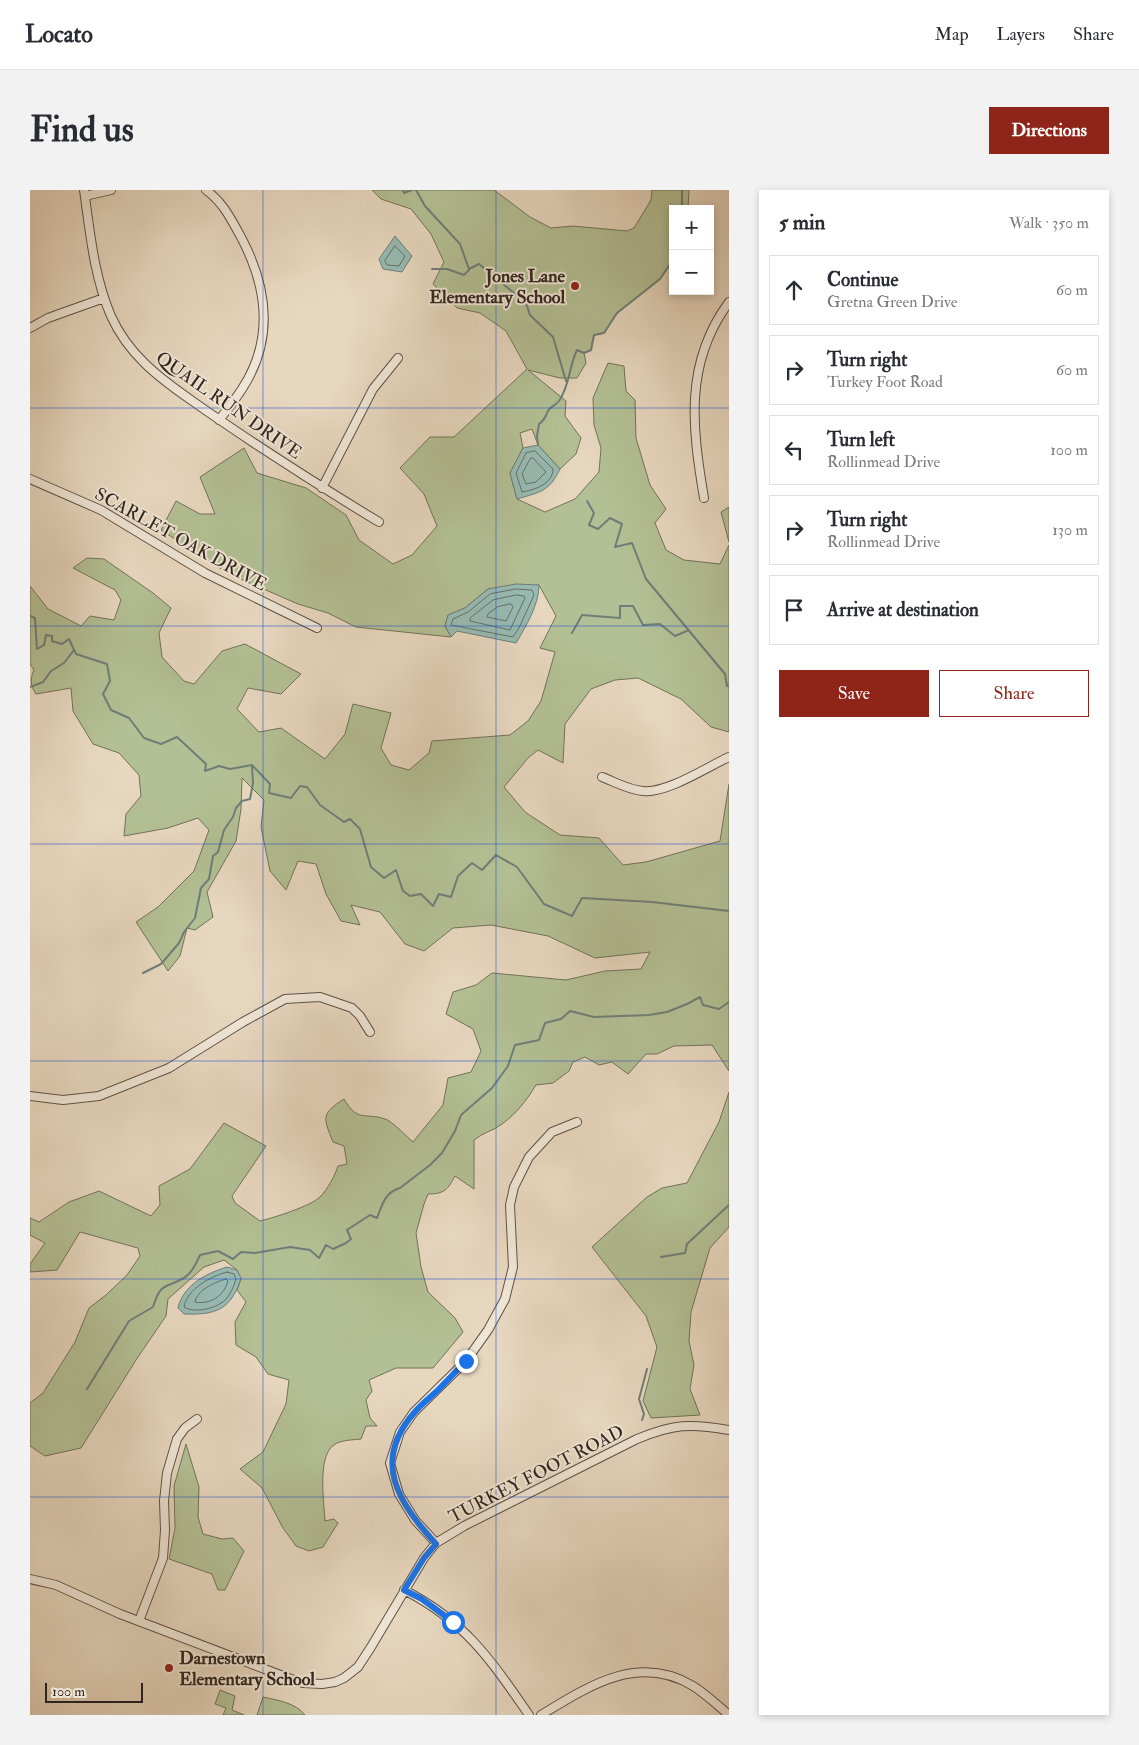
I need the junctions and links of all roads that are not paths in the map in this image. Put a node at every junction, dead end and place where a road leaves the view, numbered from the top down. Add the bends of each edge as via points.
1 (111, 190) edge
2 (208, 190) edge
3 (84, 193) edge
4 (104, 298) junction
5 (729, 302) edge
6 (30, 328) edge
7 (398, 358) dead end
8 (219, 420) junction
9 (30, 479) edge
10 (322, 488) junction
11 (704, 498) dead end
12 (379, 522) dead end
13 (318, 628) dead end
14 (729, 757) edge
15 (602, 776) dead end
16 (370, 1032) dead end
17 (30, 1096) edge
18 (577, 1122) dead end
19 (196, 1419) dead end
20 (729, 1430) edge
21 (436, 1544) junction
22 (30, 1578) edge
23 (404, 1590) junction
24 (139, 1621) junction
25 (529, 1715) edge
26 (541, 1715) edge
27 (729, 1715) edge

1 - 3 street
2 - 8 street via 225,208 252,258 260,281 264,314 260,347 253,368
3 - 4 street, QUAIL RUN DRIVE
4 - 6 street via 48,318
4 - 8 street, QUAIL RUN DRIVE via 120,331 146,366
5 - 11 street via 711,332 700,362 695,390 694,426
7 - 10 street via 373,389
8 - 10 street, QUAIL RUN DRIVE
9 - 13 street, SCARLET OAK DRIVE via 101,510 205,573
10 - 12 street, QUAIL RUN DRIVE
14 - 15 street via 661,790 643,792
16 - 17 street via 352,1008 320,997 285,999 169,1068 99,1096 63,1100
18 - 21 street via 552,1132 529,1157 514,1188 510,1205 512,1266 505,1299 488,1330 466,1361 414,1412 400,1432 390,1463 399,1494 415,1520
19 - 24 street via 177,1439 167,1473 163,1558
20 - 21 street, TURKEY FOOT ROAD via 688,1426 662,1429 473,1522
21 - 23 street, TURKEY FOOT ROAD
22 - 24 street, TURKEY FOOT ROAD via 56,1585
23 - 24 street, TURKEY FOOT ROAD via 358,1667 344,1678 322,1684 303,1683
23 - 25 street via 434,1607 473,1639
26 - 27 street via 603,1681 634,1672 668,1675 693,1686

